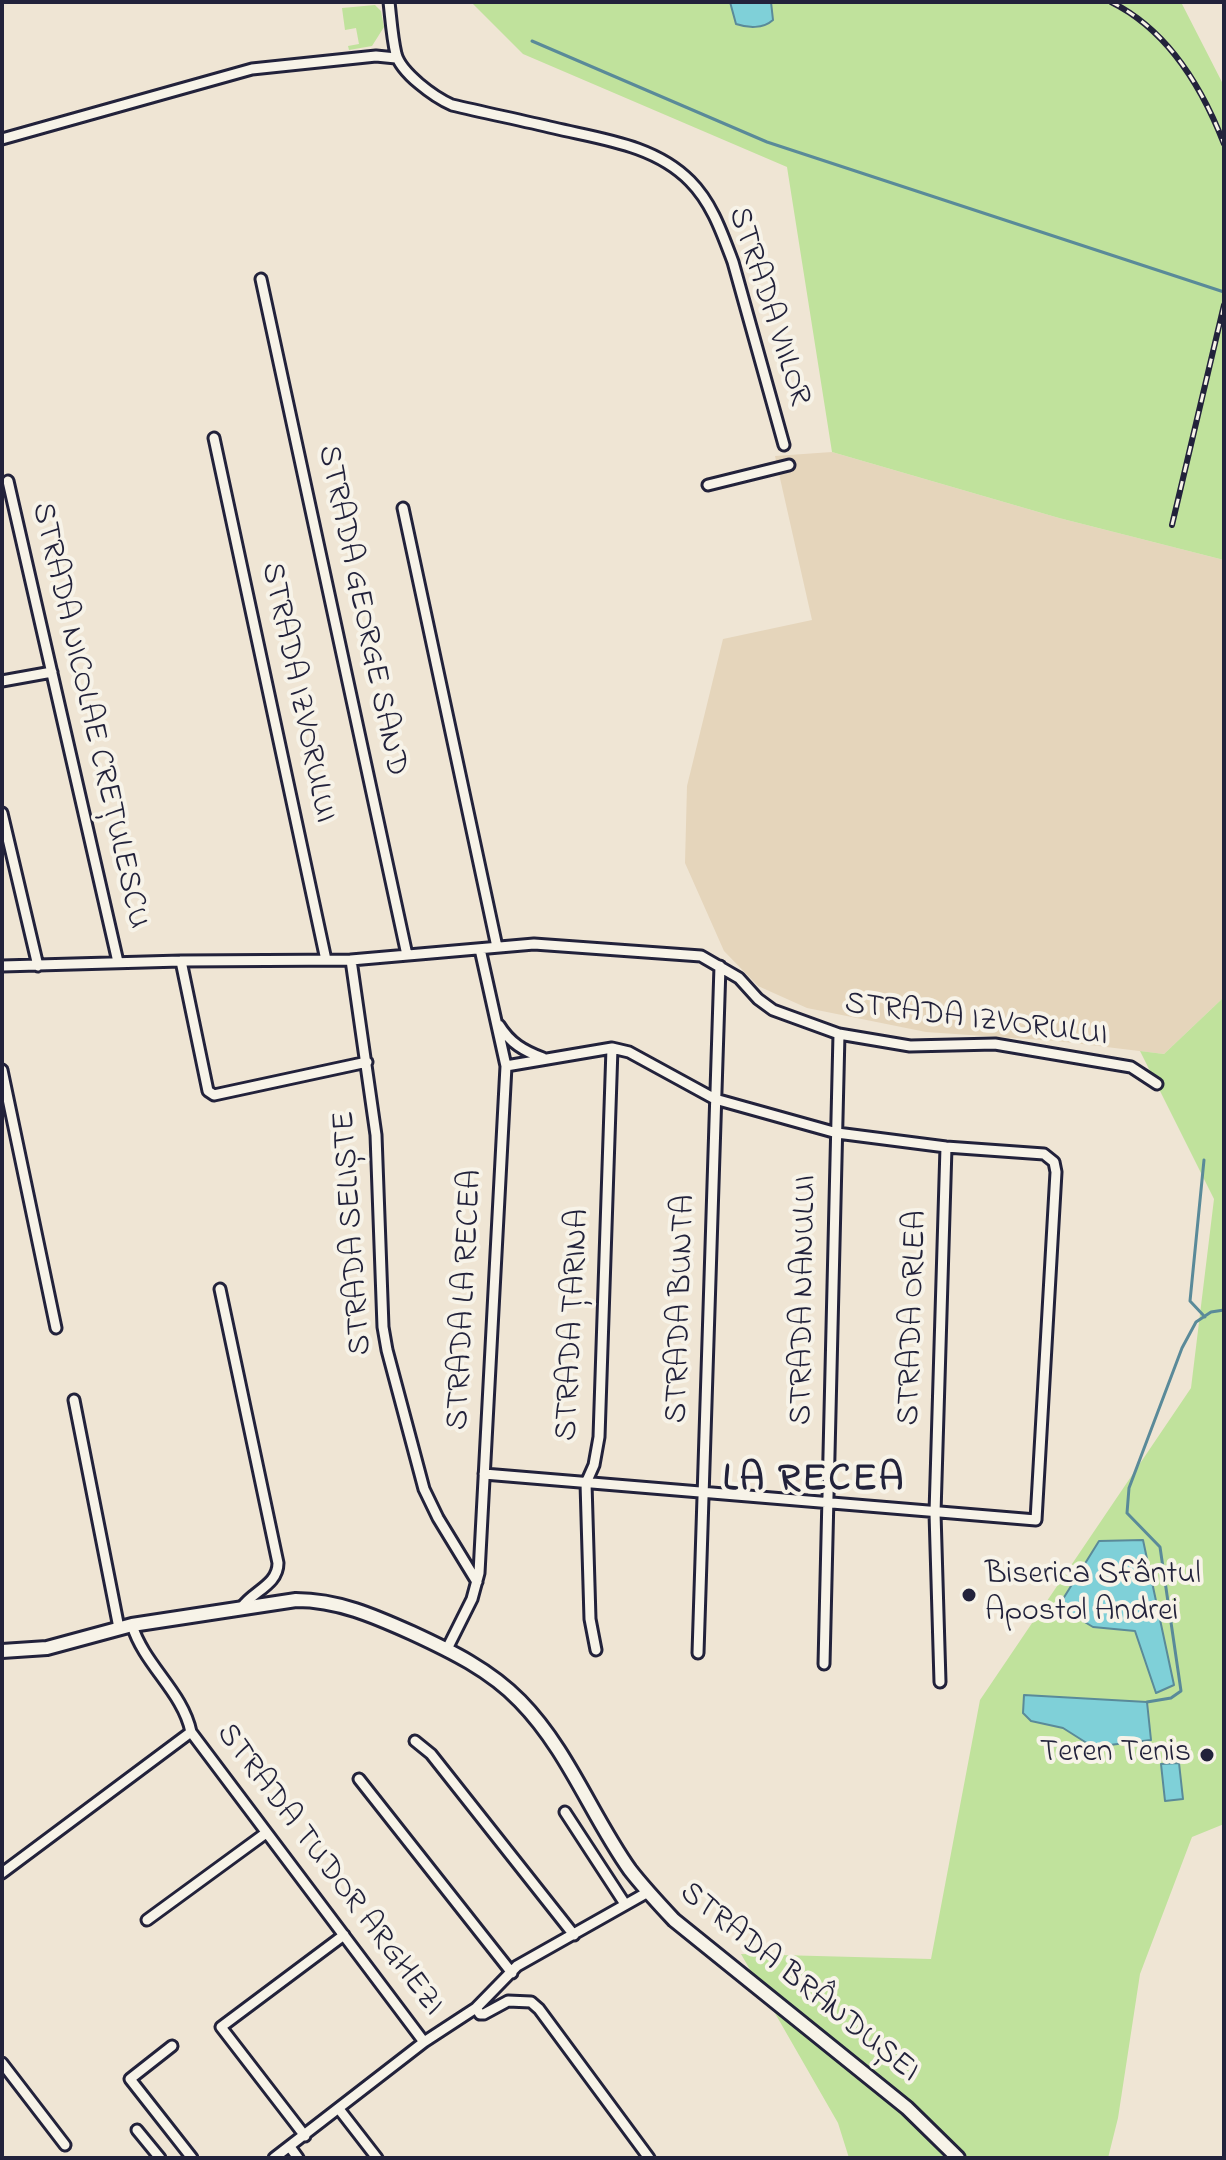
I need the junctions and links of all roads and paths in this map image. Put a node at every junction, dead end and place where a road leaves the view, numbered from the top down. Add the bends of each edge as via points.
1 (389, 2) edge
2 (396, 58) junction
3 (2, 139) edge
4 (261, 279) dead end
5 (214, 438) dead end
6 (784, 445) dead end
7 (789, 465) dead end
8 (8, 481) dead end
9 (708, 485) dead end
10 (403, 508) dead end
11 (52, 672) junction
12 (2, 681) edge
13 (2, 813) edge
14 (497, 947) junction
15 (480, 949) junction
16 (407, 955) junction
17 (326, 960) junction
18 (351, 960) junction
19 (181, 961) junction
20 (118, 962) junction
21 (2, 966) edge
22 (38, 966) junction
23 (720, 966) junction
24 (495, 1019) junction
25 (839, 1034) junction
26 (612, 1048) junction
27 (547, 1059) junction
28 (367, 1062) junction
29 (506, 1066) junction
30 (2, 1070) edge
31 (1157, 1084) dead end
32 (715, 1099) junction
33 (837, 1133) junction
34 (946, 1147) junction
35 (220, 1289) dead end
36 (56, 1328) dead end
37 (74, 1400) dead end
38 (484, 1474) junction
39 (586, 1483) junction
40 (704, 1491) junction
41 (827, 1503) junction
42 (935, 1513) junction
43 (477, 1582) junction
44 (242, 1607) junction
45 (125, 1626) junction
46 (447, 1649) junction
47 (596, 1650) dead end
48 (2, 1651) edge
49 (698, 1653) dead end
50 (824, 1664) dead end
51 (940, 1682) dead end
52 (191, 1732) junction
53 (415, 1741) dead end
54 (359, 1779) dead end
55 (565, 1812) dead end
56 (266, 1833) junction
57 (2, 1873) edge
58 (646, 1890) junction
59 (628, 1902) junction
60 (147, 1920) dead end
61 (344, 1935) junction
62 (574, 1935) junction
63 (512, 1973) junction
64 (476, 2008) junction
65 (424, 2042) junction
66 (172, 2046) dead end
67 (2, 2063) edge
68 (339, 2109) junction
69 (137, 2130) dead end
70 (305, 2136) junction
71 (65, 2145) dead end
72 (290, 2147) junction
73 (160, 2158) edge
74 (192, 2158) edge
75 (274, 2158) edge
76 (298, 2158) edge
77 (377, 2158) edge
78 (649, 2158) edge
79 (958, 2158) edge

1 - 2 street
2 - 3 street via 252,69
2 - 6 street, STRADA VIILOR via 428,92 452,105 629,145 689,180 722,233
4 - 16 street, STRADA GEORGE SAND
5 - 17 street, STRADA IZVORULUI
7 - 9 street
8 - 11 street, STRADA NICOLAE CREȚULESCU
10 - 14 street
11 - 12 street
11 - 20 street, STRADA NICOLAE CREȚULESCU
13 - 22 street
14 - 15 street, STRADA IZVORULUI
14 - 23 street, STRADA IZVORULUI via 534,944 701,956
15 - 16 street, STRADA IZVORULUI
15 - 24 street, STRADA LA RECEA
16 - 18 street, STRADA IZVORULUI
17 - 18 street, STRADA IZVORULUI
17 - 19 street, STRADA IZVORULUI
18 - 28 street, STRADA SELIȘTE
19 - 20 street, STRADA IZVORULUI
19 - 28 street via 208,1091 214,1095
20 - 22 street, STRADA IZVORULUI
21 - 22 street, STRADA IZVORULUI
23 - 25 street, STRADA IZVORULUI via 773,1010
23 - 32 street, STRADA BUNTA
24 - 27 street via 516,1045
24 - 29 street, STRADA LA RECEA
25 - 31 street, STRADA IZVORULUI via 910,1046 995,1044 1131,1067
25 - 33 street, STRADA NANULUI
26 - 27 street
26 - 32 street
26 - 39 street, STRADA ȚARINA via 599,1437
27 - 29 street
28 - 43 street, STRADA SELIȘTE via 387,1350 424,1489
29 - 38 street, STRADA LA RECEA
30 - 36 street
32 - 33 street
32 - 40 street, STRADA BUNTA
33 - 34 street
33 - 41 street, STRADA NANULUI
34 - 42 street, STRADA ORLEA
34 - 42 street via 1044,1154 1056,1172 1036,1520
35 - 44 street via 278,1563 273,1580
37 - 45 street, STRADA TUDOR ARGHEZI
38 - 39 street
38 - 43 street, STRADA LA RECEA
39 - 40 street
39 - 47 street, STRADA ȚARINA via 590,1619
40 - 41 street
40 - 49 street, STRADA BUNTA
41 - 42 street
41 - 50 street, STRADA NANULUI
42 - 51 street, STRADA ORLEA
43 - 46 street, STRADA LA RECEA
44 - 45 main road, STRADA BRÂNDUȘEI
44 - 46 main road, STRADA BRÂNDUȘEI via 332,1602
45 - 48 main road, STRADA BRÂNDUȘEI via 47,1648
45 - 52 street, STRADA TUDOR ARGHEZI via 188,1715
46 - 58 main road, STRADA BRÂNDUȘEI via 499,1681 538,1721
52 - 56 street, STRADA TUDOR ARGHEZI
52 - 57 street
53 - 62 street via 431,1754
54 - 63 street
55 - 59 street
56 - 60 street
56 - 61 street, STRADA TUDOR ARGHEZI
58 - 59 street
58 - 79 main road, STRADA BRÂNDUȘEI via 698,1941 907,2108
59 - 62 street
61 - 65 street, STRADA TUDOR ARGHEZI
61 - 70 street via 221,2027
62 - 63 street
63 - 64 street
64 - 65 street
64 - 78 street via 484,2014 508,2001 531,2002
65 - 68 street
66 - 74 street via 130,2079
67 - 71 street
68 - 70 street
68 - 77 street
69 - 73 street
70 - 72 street
72 - 75 street
72 - 76 street

